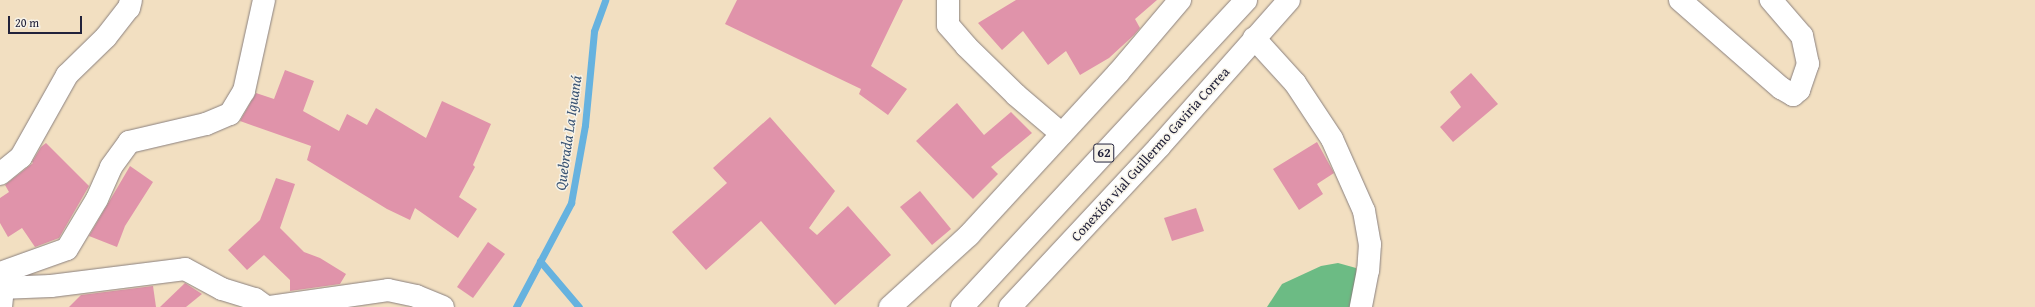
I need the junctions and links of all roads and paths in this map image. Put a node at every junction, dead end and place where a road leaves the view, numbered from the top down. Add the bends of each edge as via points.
1 (131, 0) edge
2 (264, 0) edge
3 (948, 0) edge
4 (1180, 0) edge
5 (1246, 0) edge
6 (1289, 0) edge
7 (1680, 0) edge
8 (1771, 0) edge
9 (1254, 38) junction
10 (1062, 134) junction
11 (3, 170) edge
12 (1, 289) edge
13 (261, 305) edge
14 (443, 307) edge
15 (890, 307) edge
16 (962, 307) edge
17 (1010, 307) edge
18 (1361, 307) edge

1 - 11 main road via 129,8 106,37 67,75 21,157
2 - 12 main road via 244,91 230,114 206,124 129,142 111,166 97,199 67,249
3 - 10 main road via 948,24 966,46 1016,95
4 - 10 main road
5 - 16 main road, 62
6 - 9 main road, Conexión vial Guillermo Gaviria Correa / 62
7 - 8 main road via 1792,95 1799,90 1808,64 1802,36
9 - 17 main road, Conexión vial Guillermo Gaviria Correa / 62 via 1159,147
9 - 18 main road via 1295,83 1328,133 1364,211 1370,244
10 - 15 main road via 969,235
12 - 13 main road via 51,286 185,269 222,289
13 - 14 main road via 388,290 416,296

